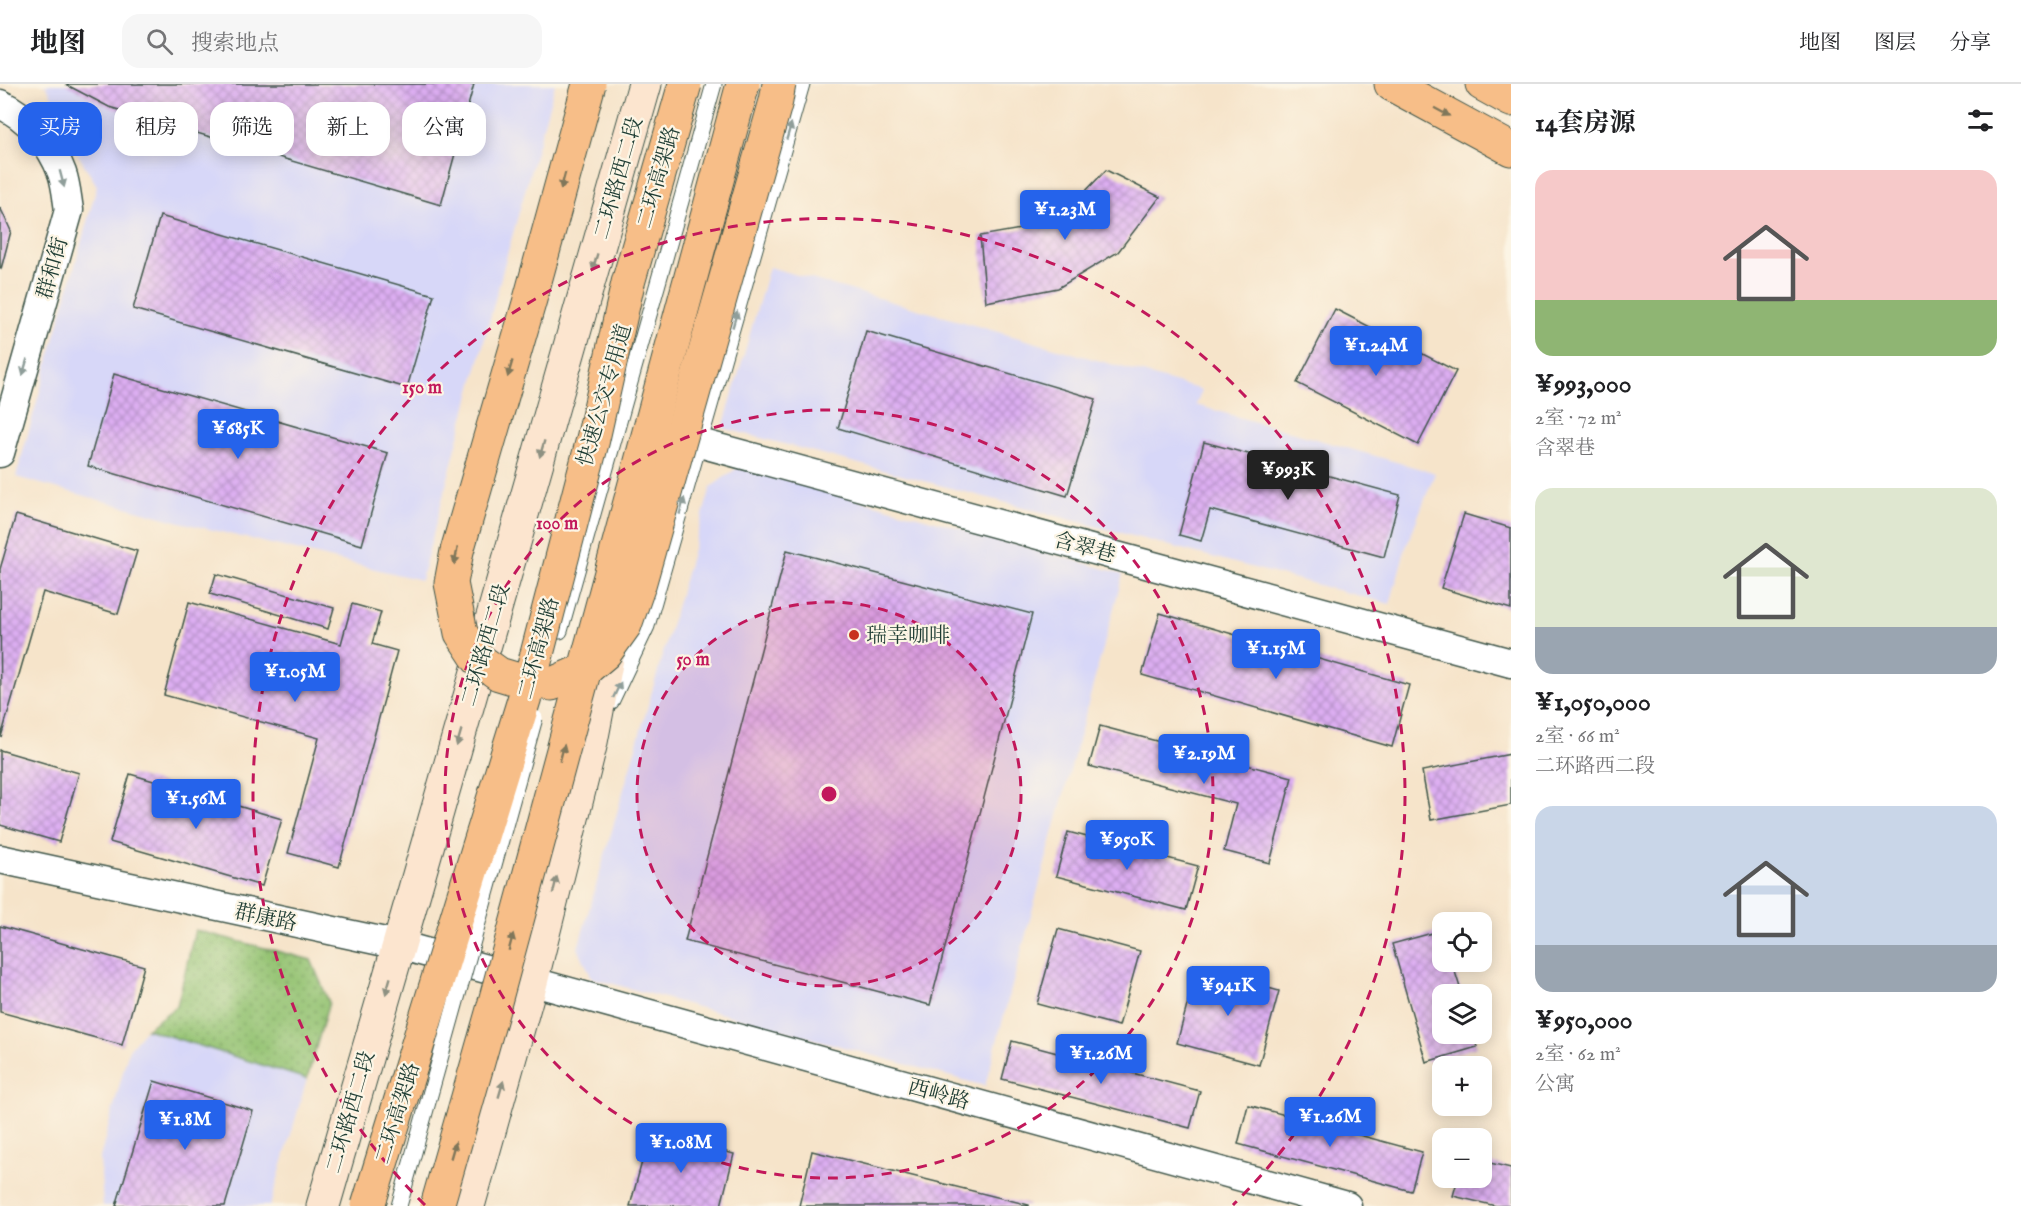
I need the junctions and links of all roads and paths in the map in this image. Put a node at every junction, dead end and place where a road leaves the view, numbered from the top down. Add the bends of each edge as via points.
1 (589, 84) edge
2 (645, 84) edge
3 (686, 84) edge
4 (714, 84) edge
5 (743, 84) edge
6 (754, 84) edge
7 (779, 84) edge
8 (802, 84) edge
9 (1391, 84) edge
10 (1482, 84) edge
11 (1511, 100) edge
12 (0, 104) edge
13 (1511, 149) edge
14 (659, 432) junction
15 (700, 442) junction
16 (0, 453) edge
17 (555, 648) dead end
18 (1511, 663) edge
19 (548, 672) dead end
20 (591, 742) junction
21 (0, 860) edge
22 (399, 945) junction
23 (531, 982) junction
24 (323, 1206) edge
25 (368, 1206) edge
26 (399, 1206) edge
27 (437, 1206) edge
28 (468, 1206) edge
29 (1347, 1206) edge

1 -> 7 main road, bridge via 451,583 461,633 478,659 500,674 552,684 586,669 605,653 625,625
2 -> 22 main road, 二环路西二段
3 - 25 main road, 二环高架路, bridge via 628,283 593,439 531,677
4 - 17 lane, 快速公交专用道
27 -> 5 main road, bridge
6 - 14 main road
15 -> 8 lane
9 -> 13 main road
10 - 11 main road
12 -> 16 street, 群和街 via 16,112 46,142 62,174 69,210
14 - 15 street, 含翠巷
14 - 20 main road via 627,549
15 - 18 street, 含翠巷
20 -> 15 lane via 647,626
19 - 26 lane, bridge
23 -> 20 main road
21 - 22 street, 群康路
22 - 23 street, 群康路
22 -> 24 main road, 二环路西二段
28 -> 23 main road
23 - 29 street, 西岭路

